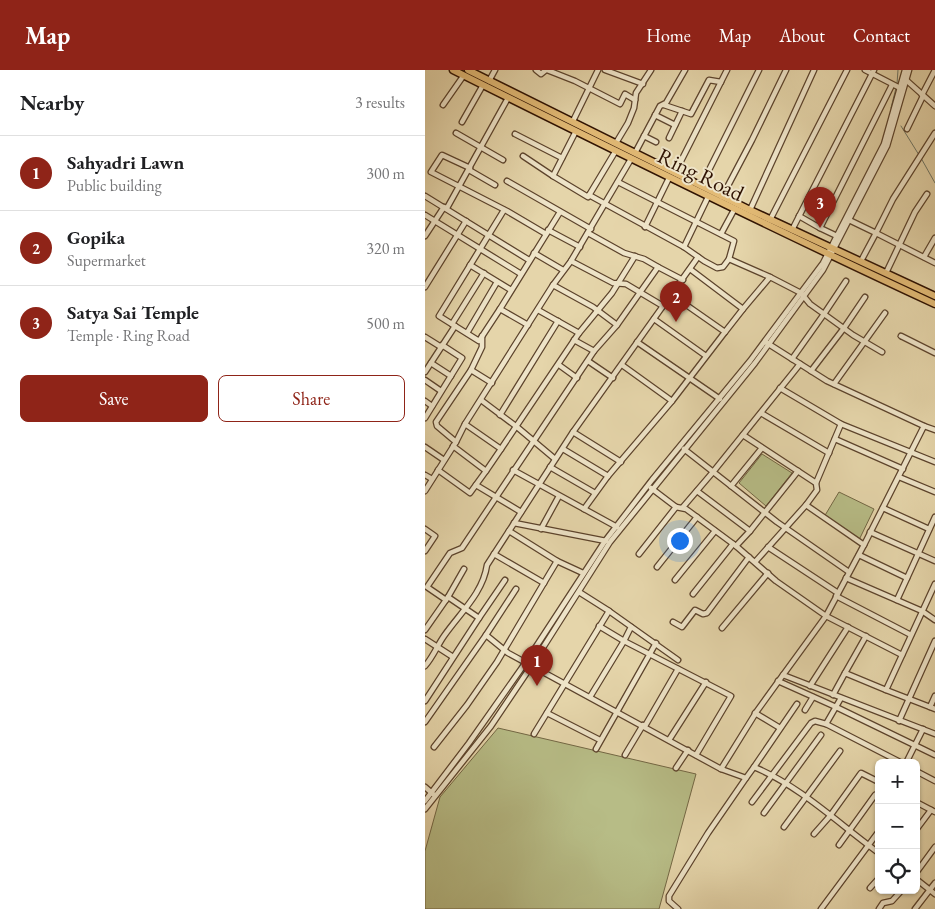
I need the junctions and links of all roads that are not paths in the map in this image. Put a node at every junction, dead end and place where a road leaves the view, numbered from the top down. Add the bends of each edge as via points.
1 (453, 70) edge
2 (495, 70) edge
3 (536, 70) edge
4 (546, 70) edge
5 (598, 70) edge
6 (605, 70) edge
7 (651, 70) edge
8 (685, 70) edge
9 (727, 70) edge
10 (759, 70) edge
11 (786, 70) edge
12 (814, 70) edge
13 (847, 70) edge
14 (865, 70) edge
15 (905, 70) edge
16 (909, 70) edge
17 (935, 70) edge
18 (873, 72) edge
19 (466, 73) edge
20 (905, 79) junction
21 (721, 82) junction
22 (486, 83) junction
23 (643, 84) junction
24 (892, 85) junction
25 (589, 89) junction
26 (901, 89) junction
27 (923, 95) junction
28 (508, 98) junction
29 (635, 100) junction
30 (443, 105) dead end
31 (664, 105) junction
32 (935, 106) edge
33 (682, 111) junction
34 (655, 115) junction
35 (462, 122) dead end
36 (573, 122) junction
37 (675, 125) junction
38 (907, 129) dead end
39 (576, 131) junction
40 (456, 133) dead end
41 (935, 133) edge
42 (515, 134) dead end
43 (644, 136) junction
44 (669, 138) dead end
45 (656, 142) dead end
46 (616, 143) junction
47 (481, 147) junction
48 (615, 152) junction
49 (523, 156) dead end
50 (633, 156) junction
51 (562, 158) junction
52 (503, 160) dead end
53 (469, 169) junction
54 (675, 173) junction
55 (553, 176) junction
56 (669, 178) junction
57 (507, 181) dead end
58 (618, 182) junction
59 (495, 184) dead end
60 (701, 186) junction
61 (459, 187) junction
62 (927, 194) dead end
63 (589, 195) junction
64 (425, 196) edge
65 (722, 196) junction
66 (708, 197) junction
67 (657, 202) junction
68 (605, 203) junction
69 (445, 208) junction
70 (504, 210) junction
71 (734, 210) junction
72 (749, 210) junction
73 (560, 212) junction
74 (425, 215) edge
75 (799, 216) junction
76 (770, 220) junction
77 (849, 220) junction
78 (435, 221) junction
79 (466, 221) junction
80 (696, 222) junction
81 (645, 227) junction
82 (820, 228) junction
83 (792, 230) junction
84 (590, 231) junction
85 (547, 232) junction
86 (876, 233) junction
87 (721, 234) junction
88 (458, 235) junction
89 (425, 236) edge
90 (489, 236) junction
91 (838, 237) junction
92 (935, 238) edge
93 (899, 245) junction
94 (580, 247) junction
95 (684, 247) junction
96 (480, 248) junction
97 (832, 248) junction
98 (534, 253) junction
99 (829, 255) junction
100 (635, 256) junction
101 (698, 257) junction
102 (924, 257) junction
103 (729, 259) junction
104 (529, 260) junction
105 (571, 261) junction
106 (861, 262) junction
107 (935, 263) edge
108 (470, 265) junction
109 (658, 267) junction
110 (690, 269) junction
111 (563, 270) junction
112 (886, 273) junction
113 (484, 274) junction
114 (521, 274) junction
115 (769, 277) junction
116 (683, 280) junction
117 (846, 281) dead end
118 (497, 282) junction
119 (619, 283) junction
120 (553, 285) junction
121 (425, 287) edge
122 (511, 290) junction
123 (641, 292) junction
124 (935, 294) edge
125 (672, 295) junction
126 (803, 295) junction
127 (865, 297) dead end
128 (935, 304) edge
129 (663, 306) junction
130 (500, 309) junction
131 (743, 309) junction
132 (538, 310) junction
133 (598, 310) junction
134 (885, 313) dead end
135 (825, 314) junction
136 (654, 319) junction
137 (558, 321) junction
138 (453, 325) junction
139 (528, 325) junction
140 (617, 325) junction
141 (844, 328) junction
142 (725, 332) junction
143 (467, 333) junction
144 (579, 333) junction
145 (482, 336) junction
146 (901, 336) dead end
147 (425, 337) edge
148 (574, 340) junction
149 (864, 341) junction
150 (637, 342) junction
151 (767, 343) junction
152 (441, 346) junction
153 (594, 352) junction
154 (882, 352) dead end
155 (935, 353) edge
156 (706, 356) junction
157 (792, 359) junction
158 (589, 361) junction
159 (431, 363) junction
160 (801, 364) junction
161 (559, 365) junction
162 (622, 365) junction
163 (471, 370) junction
164 (811, 371) junction
165 (425, 372) edge
166 (451, 376) junction
167 (690, 377) junction
168 (577, 378) junction
169 (613, 378) junction
170 (425, 380) edge
171 (492, 383) junction
172 (834, 384) junction
173 (780, 388) junction
174 (441, 391) junction
175 (481, 400) junction
176 (721, 400) junction
177 (425, 401) edge
178 (672, 401) junction
179 (432, 406) junction
180 (761, 413) junction
181 (500, 415) junction
182 (425, 418) edge
183 (465, 424) junction
184 (841, 424) junction
185 (517, 426) junction
186 (924, 426) junction
187 (935, 430) edge
188 (573, 432) junction
189 (743, 436) junction
190 (835, 439) junction
191 (533, 440) junction
192 (455, 444) junction
193 (425, 448) edge
194 (682, 448) junction
195 (762, 448) junction
196 (501, 449) junction
197 (563, 449) junction
198 (911, 452) junction
199 (829, 453) junction
200 (555, 459) junction
201 (444, 460) junction
202 (621, 462) junction
203 (935, 462) edge
204 (550, 467) junction
205 (903, 469) junction
206 (438, 470) junction
207 (513, 470) junction
208 (486, 471) junction
209 (798, 471) junction
210 (713, 472) junction
211 (425, 475) edge
212 (608, 476) junction
213 (899, 477) junction
214 (433, 480) junction
215 (816, 483) junction
216 (476, 485) junction
217 (538, 485) junction
218 (647, 486) junction
219 (731, 486) junction
220 (653, 489) junction
221 (425, 491) edge
222 (697, 491) junction
223 (935, 492) edge
224 (595, 493) junction
225 (559, 496) junction
226 (496, 497) junction
227 (806, 505) junction
228 (676, 507) junction
229 (683, 507) junction
230 (883, 508) junction
231 (583, 509) junction
232 (521, 512) junction
233 (765, 512) junction
234 (697, 517) junction
235 (935, 517) edge
236 (514, 524) junction
237 (785, 527) junction
238 (619, 528) junction
239 (425, 529) edge
240 (541, 529) junction
241 (929, 529) junction
242 (715, 530) junction
243 (509, 531) junction
244 (749, 531) junction
245 (870, 532) junction
246 (608, 541) junction
247 (735, 545) junction
248 (864, 546) junction
249 (768, 547) junction
250 (425, 551) edge
251 (494, 554) junction
252 (639, 554) dead end
253 (859, 554) junction
254 (919, 554) junction
255 (749, 557) junction
256 (557, 561) junction
257 (935, 561) edge
258 (755, 562) junction
259 (657, 566) dead end
260 (464, 569) dead end
261 (849, 572) junction
262 (583, 573) junction
263 (768, 574) junction
264 (846, 578) junction
265 (907, 578) junction
266 (505, 580) dead end
267 (675, 580) dead end
268 (544, 583) junction
269 (935, 584) edge
270 (426, 588) edge
271 (516, 589) dead end
272 (579, 592) junction
273 (693, 594) dead end
274 (837, 595) junction
275 (447, 598) junction
276 (897, 600) junction
277 (465, 609) junction
278 (609, 611) junction
279 (921, 611) junction
280 (826, 616) junction
281 (479, 618) junction
282 (935, 620) edge
283 (673, 622) dead end
284 (599, 626) junction
285 (631, 627) junction
286 (848, 627) junction
287 (722, 628) dead end
288 (425, 630) edge
289 (911, 635) junction
290 (486, 636) junction
291 (866, 636) junction
292 (425, 639) edge
293 (935, 641) edge
294 (624, 642) junction
295 (656, 643) junction
296 (437, 647) junction
297 (503, 650) junction
298 (649, 654) junction
299 (902, 655) junction
300 (453, 657) junction
301 (678, 660) dead end
302 (526, 662) junction
303 (532, 665) junction
304 (425, 666) edge
305 (678, 669) junction
306 (845, 673) junction
307 (783, 675) junction
308 (778, 681) junction
309 (706, 682) junction
310 (565, 684) junction
311 (810, 686) junction
312 (886, 690) junction
313 (833, 695) junction
314 (935, 696) edge
315 (590, 697) junction
316 (813, 697) junction
317 (841, 698) junction
318 (908, 699) junction
319 (425, 701) edge
320 (797, 704) dead end
321 (836, 707) junction
322 (933, 708) edge
323 (805, 710) dead end
324 (617, 711) junction
325 (547, 713) junction
326 (755, 713) junction
327 (899, 720) junction
328 (425, 722) edge
329 (826, 724) junction
330 (644, 726) junction
331 (780, 728) junction
332 (923, 729) junction
333 (534, 734) dead end
334 (935, 734) edge
335 (821, 735) dead end
336 (600, 740) junction
337 (669, 740) junction
338 (915, 744) junction
339 (434, 747) dead end
340 (595, 748) dead end
341 (688, 750) junction
342 (840, 751) dead end
343 (625, 755) dead end
344 (696, 755) junction
345 (935, 755) edge
346 (896, 759) edge
347 (906, 759) edge
348 (754, 767) junction
349 (676, 768) dead end
350 (721, 769) junction
351 (920, 773) edge
352 (771, 774) junction
353 (746, 778) junction
354 (875, 780) edge
355 (935, 781) edge
356 (785, 784) junction
357 (425, 787) edge
358 (434, 795) junction
359 (875, 795) dead end
360 (806, 798) junction
361 (425, 801) edge
362 (752, 802) dead end
363 (920, 804) edge
364 (425, 809) edge
365 (933, 811) edge
366 (764, 813) dead end
367 (830, 816) junction
368 (920, 826) edge
369 (783, 827) dead end
370 (850, 831) junction
371 (814, 834) dead end
372 (875, 836) edge
373 (839, 845) dead end
374 (868, 845) junction
375 (935, 848) edge
376 (875, 850) edge
377 (920, 867) edge
378 (875, 882) edge
379 (920, 882) edge
380 (935, 883) edge
381 (869, 888) dead end
382 (930, 889) junction
383 (898, 894) edge
384 (935, 894) edge
385 (678, 909) edge
386 (821, 909) edge
387 (879, 909) edge
388 (915, 909) edge

1 - 19 highway, Ring Road
2 - 22 street
3 - 4 street via 541,74
4 - 25 street
5 - 25 street
6 - 23 street
7 - 23 street
8 - 31 street
9 - 21 street
10 - 60 street
11 - 65 street
12 - 72 street
13 - 76 street
14 - 18 street
15 - 26 street
16 - 20 street
17 - 27 street
18 - 24 street
18 - 75 street
19 - 22 highway, Ring Road
19 - 30 street
20 - 26 street
20 - 27 street
21 - 33 street via 709,80 691,114
21 - 54 street
22 - 28 highway, Ring Road
22 - 35 street
22 - 36 highway, Ring Road
23 - 29 street
24 - 26 street
24 - 82 street
25 - 29 street via 620,104 625,94
25 - 36 street
26 - 77 street via 887,146
26 - 91 street via 884,144
27 - 32 street
27 - 38 street
28 - 39 highway, Ring Road
28 - 47 street
29 - 46 street via 628,123
31 - 33 street
31 - 34 street
33 - 37 street
34 - 37 street
34 - 43 street
36 - 46 highway, Ring Road
37 - 44 street
39 - 48 highway, Ring Road
39 - 51 street
40 - 47 street
41 - 86 street via 893,199
42 - 51 street
43 - 45 street
43 - 50 street
46 - 50 highway, Ring Road
47 - 52 street
47 - 53 street
48 - 50 highway, Ring Road
48 - 63 street
49 - 55 street
50 - 54 highway, Ring Road
50 - 56 highway, Ring Road
50 - 58 street
51 - 55 street
53 - 59 street
53 - 61 street
53 - 61 street via 442,155 431,172
54 - 60 highway, Ring Road
55 - 63 street
56 - 66 highway, Ring Road
56 - 67 street
57 - 73 street
58 - 67 street
58 - 68 street
60 - 65 highway, Ring Road
61 - 69 street
61 - 70 street
62 - 93 street
63 - 68 street
64 - 69 street
65 - 72 highway, Ring Road
66 - 71 highway, Ring Road
66 - 80 street
67 - 80 street
67 - 81 street
68 - 81 street
68 - 84 street
69 - 78 street
69 - 79 street
70 - 85 street
70 - 90 street
71 - 87 street
71 - 99 highway, Ring Road
72 - 76 highway, Ring Road
73 - 84 street
73 - 85 street
74 - 78 street
75 - 82 street
75 - 83 street
76 - 83 highway, Ring Road
77 - 86 street
77 - 91 street
78 - 88 street
78 - 89 street
79 - 88 street
79 - 90 street
80 - 87 street
80 - 95 street
81 - 95 street
82 - 91 street
83 - 97 highway, Ring Road
84 - 94 street
84 - 100 street via 624,253
85 - 94 street
85 - 98 street
86 - 93 street
86 - 106 street
87 - 103 street via 735,243
88 - 96 street
88 - 121 street
90 - 96 street
90 - 104 street
91 - 97 street
92 - 102 street
93 - 102 street
93 - 112 street
94 - 105 street
95 - 101 street
96 - 108 street
96 - 114 street
97 - 99 street
97 - 106 highway, Ring Road
98 - 104 street
98 - 111 street
99 - 126 street
99 - 128 highway, Ring Road
100 - 109 street
100 - 119 street
101 - 103 street via 720,269
101 - 110 street
102 - 107 street
103 - 115 street
104 - 114 street
105 - 111 street
105 - 119 street
106 - 112 highway, Ring Road
108 - 113 street
108 - 138 street via 439,316
109 - 116 street
109 - 123 street
110 - 116 street
110 - 131 street
111 - 120 street
112 - 124 highway, Ring Road
113 - 118 street
113 - 138 street
114 - 122 street
115 - 126 street
115 - 131 street
116 - 125 street
117 - 135 street
118 - 122 street
118 - 143 street
119 - 123 street
119 - 133 street
120 - 132 street
120 - 133 street
122 - 130 street
123 - 129 street
123 - 140 street
125 - 129 street
125 - 142 street
126 - 135 street
126 - 151 street
127 - 141 street
129 - 136 street
130 - 139 street
130 - 145 street
131 - 142 street
132 - 137 street
132 - 139 street
133 - 140 street
133 - 144 street
134 - 149 street
135 - 141 street
135 - 157 street
136 - 150 street
136 - 156 street
137 - 144 street
137 - 181 street
138 - 143 street
138 - 152 street
139 - 171 street
140 - 153 street
141 - 149 street
141 - 164 street
142 - 156 street
143 - 145 street via 479,341
144 - 148 street
145 - 163 street via 482,347
146 - 155 street
147 - 152 street
148 - 153 street
148 - 161 street
149 - 154 street
149 - 172 street
150 - 162 street
150 - 167 street
151 - 157 street
151 - 176 street
152 - 159 street
152 - 166 street via 462,358
153 - 158 street
156 - 167 street
157 - 160 street
158 - 168 street
158 - 169 street
159 - 165 street
159 - 166 street
160 - 164 street
160 - 173 street
161 - 168 street
161 - 185 street
162 - 169 street
162 - 178 street
163 - 171 street
163 - 192 street via 436,422
164 - 172 street
166 - 174 street
167 - 176 street
167 - 178 street
168 - 191 street
169 - 188 street
170 - 174 street
171 - 175 street
172 - 186 street
173 - 180 street
173 - 184 street
174 - 179 street
175 - 181 street
175 - 183 street
176 - 194 street
177 - 179 street
178 - 202 street
179 - 182 street
180 - 189 street
180 - 199 street
181 - 185 street
183 - 192 street
183 - 196 street
184 - 190 street
184 - 198 street
185 - 191 street
185 - 196 street
186 - 187 street
186 - 198 street
188 - 197 street
188 - 202 street
189 - 195 street
189 - 210 street
190 - 199 street
190 - 205 street
191 - 200 street
191 - 207 street
192 - 201 street
192 - 208 street
193 - 201 street
194 - 210 street
194 - 218 street
194 - 220 street
195 - 209 street
195 - 219 street
196 - 208 street
197 - 200 street
197 - 212 street
198 - 203 street
198 - 205 street
199 - 215 street
200 - 204 street
201 - 206 street
202 - 212 street
204 - 217 street
204 - 224 street
205 - 213 street
206 - 214 street
206 - 216 street via 470,493
207 - 217 street
207 - 226 street
208 - 216 street
209 - 215 street
209 - 233 street
210 - 219 street
210 - 222 street
211 - 214 street
212 - 224 street
213 - 223 street
213 - 230 street
214 - 221 street
215 - 227 street via 817,490
216 - 226 street
217 - 225 street
217 - 232 street
218 - 220 street
218 - 238 street
219 - 233 street
220 - 228 street
220 - 238 street
222 - 229 street
222 - 244 street
224 - 231 street
225 - 231 street
225 - 240 street
226 - 232 street
226 - 270 street via 462,548 450,553
227 - 237 street
227 - 248 street
228 - 229 street
228 - 252 street
229 - 234 street
230 - 241 street
230 - 245 street
231 - 238 street
232 - 236 street
233 - 237 street
233 - 244 street
234 - 242 street
234 - 259 street
235 - 241 street
236 - 240 street
236 - 243 street
237 - 249 street
237 - 261 street
238 - 246 street
239 - 250 street via 435,536
240 - 246 street
241 - 254 street
242 - 247 street
242 - 267 street
243 - 251 street
243 - 256 street
244 - 247 street
245 - 248 street
245 - 254 street
246 - 262 street
246 - 272 street
247 - 255 street
247 - 273 street
248 - 253 street
249 - 258 street
249 - 274 street
251 - 268 street
251 - 277 street via 482,583
253 - 261 street
253 - 265 street
254 - 257 street
254 - 265 street
255 - 258 street
255 - 283 street via 707,613 693,611 682,627
256 - 262 street
256 - 268 street
258 - 263 street
260 - 275 street
261 - 264 street
262 - 302 street
263 - 280 street
263 - 287 street
264 - 274 street
264 - 276 street
265 - 276 street
266 - 281 street
268 - 297 street
269 - 279 street
270 - 275 street
271 - 290 street
272 - 278 street
272 - 303 street
274 - 280 street
274 - 289 street
275 - 277 street
275 - 288 street
276 - 279 street
277 - 281 street
277 - 296 street
278 - 284 street
278 - 285 street
279 - 282 street
279 - 289 street
280 - 286 street
280 - 307 street
281 - 300 street
284 - 294 street
284 - 310 street
285 - 294 street
285 - 295 street
286 - 291 street
286 - 311 street
289 - 299 street
290 - 297 street
290 - 328 street
291 - 299 street
291 - 306 street
292 - 296 street
293 - 318 street
294 - 298 street
294 - 315 street
295 - 298 street
295 - 301 street
296 - 300 street
296 - 304 street
297 - 302 street
297 - 339 street via 477,692
298 - 305 street
298 - 324 street
299 - 312 street
300 - 319 street
302 - 303 street
302 - 358 street
303 - 310 street
303 - 358 street via 491,726
305 - 309 street
305 - 330 street
306 - 312 street
306 - 313 street
307 - 308 street
307 - 311 street
308 - 316 street
308 - 326 street
309 - 337 street
309 - 344 street via 731,696
310 - 315 street
310 - 325 street
311 - 313 street
312 - 318 street
313 - 317 street
314 - 322 street
315 - 324 street
316 - 321 street
316 - 323 street
317 - 321 street
317 - 327 street
318 - 322 street
318 - 327 street
320 - 331 street
321 - 329 street
321 - 338 street
324 - 330 street
324 - 336 street
325 - 333 street
325 - 336 street
326 - 331 street
326 - 350 street
327 - 332 street
329 - 346 street
329 - 352 street via 815,720 811,722
330 - 337 street
330 - 343 street
331 - 348 street
332 - 334 street
332 - 338 street
335 - 356 street
336 - 340 street
337 - 341 street
338 - 345 street
338 - 347 street
341 - 344 street
341 - 349 street
342 - 360 street
344 - 350 street
348 - 352 street
348 - 353 street
350 - 353 street
351 - 355 street
352 - 356 street
352 - 362 street
353 - 385 street via 669,896 669,901
354 - 367 street via 861,773
356 - 360 street
356 - 366 street
357 - 358 street
358 - 361 street
358 - 364 street
359 - 370 street
360 - 367 street
360 - 369 street
363 - 365 street
365 - 368 street
367 - 370 street
367 - 371 street
370 - 373 street
370 - 374 street
372 - 374 street
374 - 376 street
374 - 386 street
375 - 377 street
378 - 381 street
379 - 382 street
380 - 382 street
382 - 384 street
382 - 388 street
383 - 387 street

